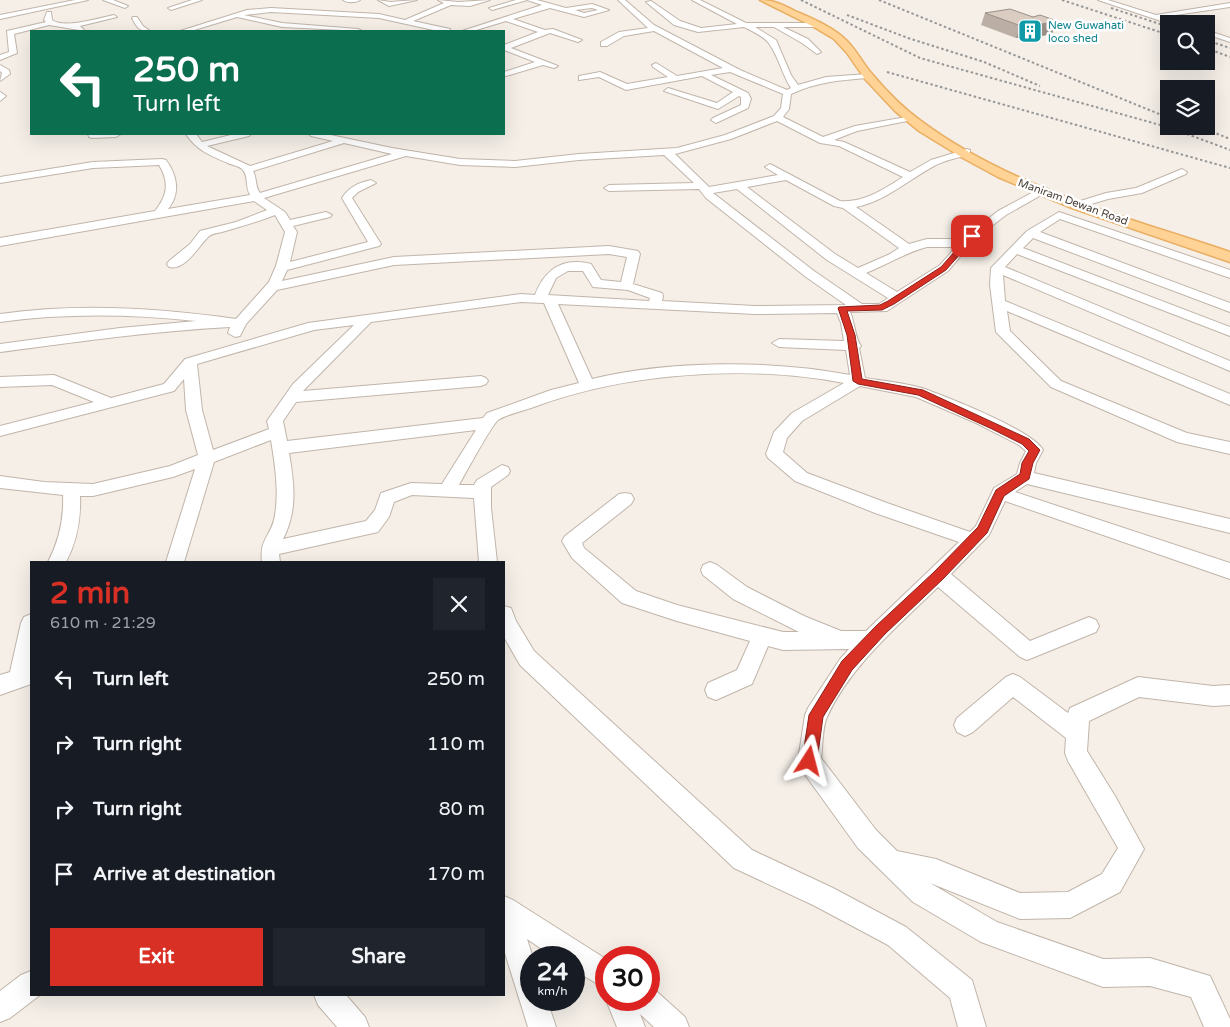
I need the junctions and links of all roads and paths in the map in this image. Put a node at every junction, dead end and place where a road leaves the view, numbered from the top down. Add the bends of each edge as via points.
1 (44, 0) edge
2 (85, 0) edge
3 (106, 0) edge
4 (200, 0) edge
5 (346, 0) edge
6 (357, 0) edge
7 (381, 0) edge
8 (414, 0) edge
9 (441, 0) edge
10 (487, 0) edge
11 (524, 0) edge
12 (530, 0) edge
13 (569, 0) edge
14 (621, 0) edge
15 (695, 0) edge
16 (764, 0) edge
17 (769, 0) edge
18 (1101, 0) edge
19 (70, 2) edge
20 (649, 2) dead end
21 (1200, 2) dead end
22 (293, 3) dead end
23 (451, 3) junction
24 (1220, 3) edge
25 (1230, 5) edge
26 (125, 6) dead end
27 (548, 6) junction
28 (50, 8) junction
29 (171, 8) dead end
30 (492, 8) dead end
31 (271, 10) junction
32 (565, 10) junction
33 (237, 15) junction
34 (1153, 16) junction
35 (114, 17) dead end
36 (0, 18) edge
37 (135, 18) dead end
38 (1160, 18) edge
39 (506, 19) junction
40 (583, 20) dead end
41 (404, 21) junction
42 (51, 23) junction
43 (387, 25) dead end
44 (744, 25) junction
45 (815, 25) junction
46 (72, 26) junction
47 (775, 26) junction
48 (479, 27) junction
49 (655, 28) junction
50 (81, 30) edge
51 (145, 30) edge
52 (187, 30) edge
53 (345, 30) edge
54 (443, 30) edge
55 (469, 30) edge
56 (487, 30) edge
57 (10, 33) junction
58 (543, 33) junction
59 (1215, 35) edge
60 (0, 36) edge
61 (505, 36) edge
62 (578, 40) dead end
63 (1230, 40) edge
64 (520, 42) junction
65 (604, 44) dead end
66 (505, 48) edge
67 (505, 48) edge
68 (817, 52) dead end
69 (521, 54) junction
70 (0, 58) edge
71 (505, 59) edge
72 (543, 62) junction
73 (656, 65) dead end
74 (554, 66) dead end
75 (0, 68) edge
76 (731, 69) junction
77 (703, 74) junction
78 (868, 76) junction
79 (582, 78) dead end
80 (0, 79) edge
81 (676, 79) junction
82 (515, 81) dead end
83 (628, 87) junction
84 (796, 88) junction
85 (668, 91) dead end
86 (739, 92) junction
87 (787, 93) junction
88 (639, 94) dead end
89 (710, 105) junction
90 (697, 111) dead end
91 (777, 118) junction
92 (909, 118) junction
93 (716, 120) dead end
94 (192, 135) edge
95 (242, 135) edge
96 (318, 135) edge
97 (823, 140) junction
98 (342, 141) junction
99 (200, 145) junction
100 (666, 151) junction
101 (406, 153) junction
102 (965, 153) junction
103 (770, 167) dead end
104 (248, 170) junction
105 (1182, 172) dead end
106 (910, 176) junction
107 (786, 177) junction
108 (0, 180) edge
109 (371, 183) dead end
110 (739, 185) junction
111 (610, 188) dead end
112 (704, 189) junction
113 (1043, 191) junction
114 (258, 197) junction
115 (1081, 204) junction
116 (847, 206) junction
117 (276, 212) junction
118 (159, 214) junction
119 (326, 215) dead end
120 (286, 224) junction
121 (1031, 233) junction
122 (0, 242) edge
123 (966, 243) junction
124 (907, 248) junction
125 (1016, 250) junction
126 (801, 251) junction
127 (1230, 256) edge
128 (173, 264) dead end
129 (281, 268) junction
130 (997, 268) junction
131 (857, 273) junction
132 (1230, 274) edge
133 (626, 286) junction
134 (273, 287) junction
135 (894, 296) dead end
136 (544, 299) junction
137 (998, 304) junction
138 (654, 305) junction
139 (842, 308) junction
140 (859, 308) junction
141 (1230, 308) edge
142 (0, 318) edge
143 (367, 319) junction
144 (239, 323) junction
145 (1230, 332) edge
146 (779, 343) dead end
147 (245, 345) junction
148 (854, 346) junction
149 (0, 348) edge
150 (190, 362) junction
151 (1230, 366) edge
152 (481, 381) dead end
153 (858, 381) junction
154 (0, 382) edge
155 (587, 385) junction
156 (291, 397) junction
157 (1230, 400) edge
158 (110, 403) junction
159 (488, 423) junction
160 (0, 431) edge
161 (278, 440) junction
162 (1230, 448) edge
163 (207, 458) junction
164 (502, 471) dead end
165 (1025, 476) junction
166 (0, 482) edge
167 (71, 489) junction
168 (447, 490) junction
169 (483, 492) junction
170 (1000, 493) junction
171 (625, 498) dead end
172 (1230, 526) edge
173 (973, 540) junction
174 (270, 556) edge
175 (58, 561) edge
176 (174, 561) edge
177 (488, 561) edge
178 (710, 570) dead end
179 (1230, 571) edge
180 (938, 576) junction
181 (505, 622) edge
182 (1089, 626) dead end
183 (30, 627) edge
184 (762, 636) junction
185 (842, 640) junction
186 (870, 640) junction
187 (17, 679) edge
188 (716, 690) dead end
189 (1230, 695) edge
190 (965, 725) dead end
191 (1077, 733) junction
192 (890, 862) junction
193 (505, 910) edge
194 (505, 912) edge
195 (520, 959) edge
196 (595, 968) edge
197 (30, 986) edge
198 (329, 996) edge
199 (0, 1008) edge
200 (537, 1011) edge
201 (624, 1011) edge
202 (657, 1011) edge
203 (355, 1027) edge
204 (542, 1027) edge
205 (631, 1027) edge
206 (674, 1027) edge
207 (972, 1027) edge
208 (1219, 1027) edge

1 - 19 street
2 - 19 street
3 - 26 street
4 - 29 street
5 - 6 street
7 - 8 street via 389,4
9 - 23 street
10 - 23 street via 473,4
11 - 30 street
12 - 27 street
13 - 27 street
14 - 49 street
15 - 44 street
16 - 45 main road, Maniram Dewan Road
17 - 102 main road, Maniram Dewan Road via 835,32 860,54 905,111
18 - 34 street
19 - 28 street
20 - 44 street via 677,23 691,28 702,30
21 - 24 street
22 - 31 street
23 - 41 street
24 - 25 street
24 - 34 street
27 - 32 street
27 - 39 street
27 - 40 street
28 - 36 street
28 - 42 street via 48,20
31 - 33 street via 255,8
31 - 41 street via 346,13
32 - 32 street via 587,16 606,10 592,6
33 - 52 street
33 - 53 street via 280,26
34 - 38 street
35 - 46 street
37 - 51 street
39 - 48 street
39 - 58 street
41 - 43 street
41 - 54 street
42 - 46 street
42 - 57 street
44 - 47 street
44 - 84 street via 773,42
45 - 47 street
45 - 78 main road, Maniram Dewan Road via 844,43
46 - 50 street
47 - 68 street via 805,41
48 - 55 street
48 - 56 street
49 - 65 street via 622,34
49 - 76 street
57 - 60 street
57 - 70 street via 13,53
58 - 62 street via 550,31
58 - 64 street
59 - 63 street
61 - 64 street
64 - 66 street
67 - 69 street
69 - 71 street
69 - 72 street
72 - 74 street
72 - 82 street via 506,74
73 - 81 street
75 - 80 street via 6,74
76 - 77 street
76 - 87 street
77 - 81 street
77 - 86 street
78 - 84 street via 840,77
78 - 92 main road, Maniram Dewan Road
79 - 83 street via 600,74
81 - 83 street
83 - 88 street
84 - 87 street
85 - 89 street
86 - 89 street via 721,106
86 - 93 street via 747,99 745,106
87 - 91 street via 785,109
89 - 90 street
91 - 97 street
91 - 100 street via 728,137
92 - 97 street via 854,129
92 - 102 main road, Maniram Dewan Road
94 - 99 street
95 - 99 street
96 - 98 street
97 - 106 street via 841,144
98 - 101 street
98 - 104 street
99 - 104 street
100 - 101 street via 515,164 460,162
100 - 112 street
101 - 114 street
102 - 106 street via 932,163
102 - 113 main road, Maniram Dewan Road via 1005,176
103 - 107 street
104 - 114 street via 252,190
105 - 115 street via 1138,191
106 - 116 street via 870,200
107 - 110 street
107 - 116 street
108 - 118 street via 93,165 162,162 167,168 170,184 169,200
109 - 129 street via 357,187 347,198 375,244
110 - 112 street
110 - 126 street
111 - 112 street
112 - 126 street via 710,196
113 - 115 main road, Maniram Dewan Road
113 - 123 street via 1002,213
114 - 117 street
114 - 118 street
115 - 127 main road, Maniram Dewan Road
116 - 124 street
117 - 120 street
117 - 128 street via 204,233 191,250
118 - 122 street
119 - 120 street
120 - 129 street via 291,232
121 - 125 street
121 - 132 street via 1059,215
121 - 141 street
123 - 124 street via 928,243
123 - 140 street via 944,268 882,308
124 - 131 street
125 - 130 street
125 - 145 street
126 - 131 street
126 - 140 street
129 - 134 street
130 - 137 street
130 - 151 street
131 - 135 street
133 - 134 street via 634,254 609,250 394,261
133 - 136 street via 597,284 587,267 563,267 550,276
133 - 138 street via 648,290 658,296
134 - 144 street
136 - 138 street
136 - 143 street via 521,298
136 - 155 street
137 - 157 street
137 - 162 street via 1003,332 1056,384 1182,438
138 - 139 street via 755,310
139 - 140 street
139 - 148 street
142 - 144 street via 90,311 198,317
143 - 147 street via 313,326
143 - 156 street via 298,386
144 - 147 street via 235,332
144 - 149 street via 94,334
146 - 148 street
147 - 150 street
148 - 153 street
150 - 158 street via 169,388
150 - 163 street via 194,410
152 - 156 street
153 - 155 street via 779,370 700,370
153 - 165 street via 920,392 1025,441 1035,450
153 - 173 street via 797,417 780,436 774,454 801,477
154 - 158 street via 54,380
155 - 159 street via 514,407 492,417
156 - 161 street via 275,422
158 - 160 street
159 - 161 street
159 - 168 street
161 - 163 street
161 - 174 street via 284,468 284,516
163 - 167 street via 173,471 94,490
163 - 176 street
164 - 169 street via 483,484
165 - 170 street
165 - 172 street
166 - 167 street
167 - 175 street via 73,516
168 - 169 street
168 - 174 street via 411,489 387,498 383,512 372,527
169 - 177 street
170 - 173 street via 983,530
170 - 179 street
171 - 184 street via 571,541 578,552 629,597
173 - 180 street
178 - 185 street via 740,593
180 - 182 street via 1027,651
180 - 186 street
181 - 207 street via 527,658 743,859 897,936 962,990
183 - 187 street
184 - 185 street via 783,641
184 - 188 street via 745,677
185 - 186 street
186 - 192 street via 847,666 816,715 809,761 867,839
189 - 191 street via 1138,687 1078,715
190 - 191 street via 1013,684
191 - 192 street via 1076,753 1132,849 1110,882 1070,905 1020,906 936,872
192 - 208 street via 922,893 990,933 1103,973 1150,972 1200,986
193 - 196 street
194 - 195 street
197 - 199 street
198 - 203 street
200 - 204 street
201 - 205 street
202 - 206 street

